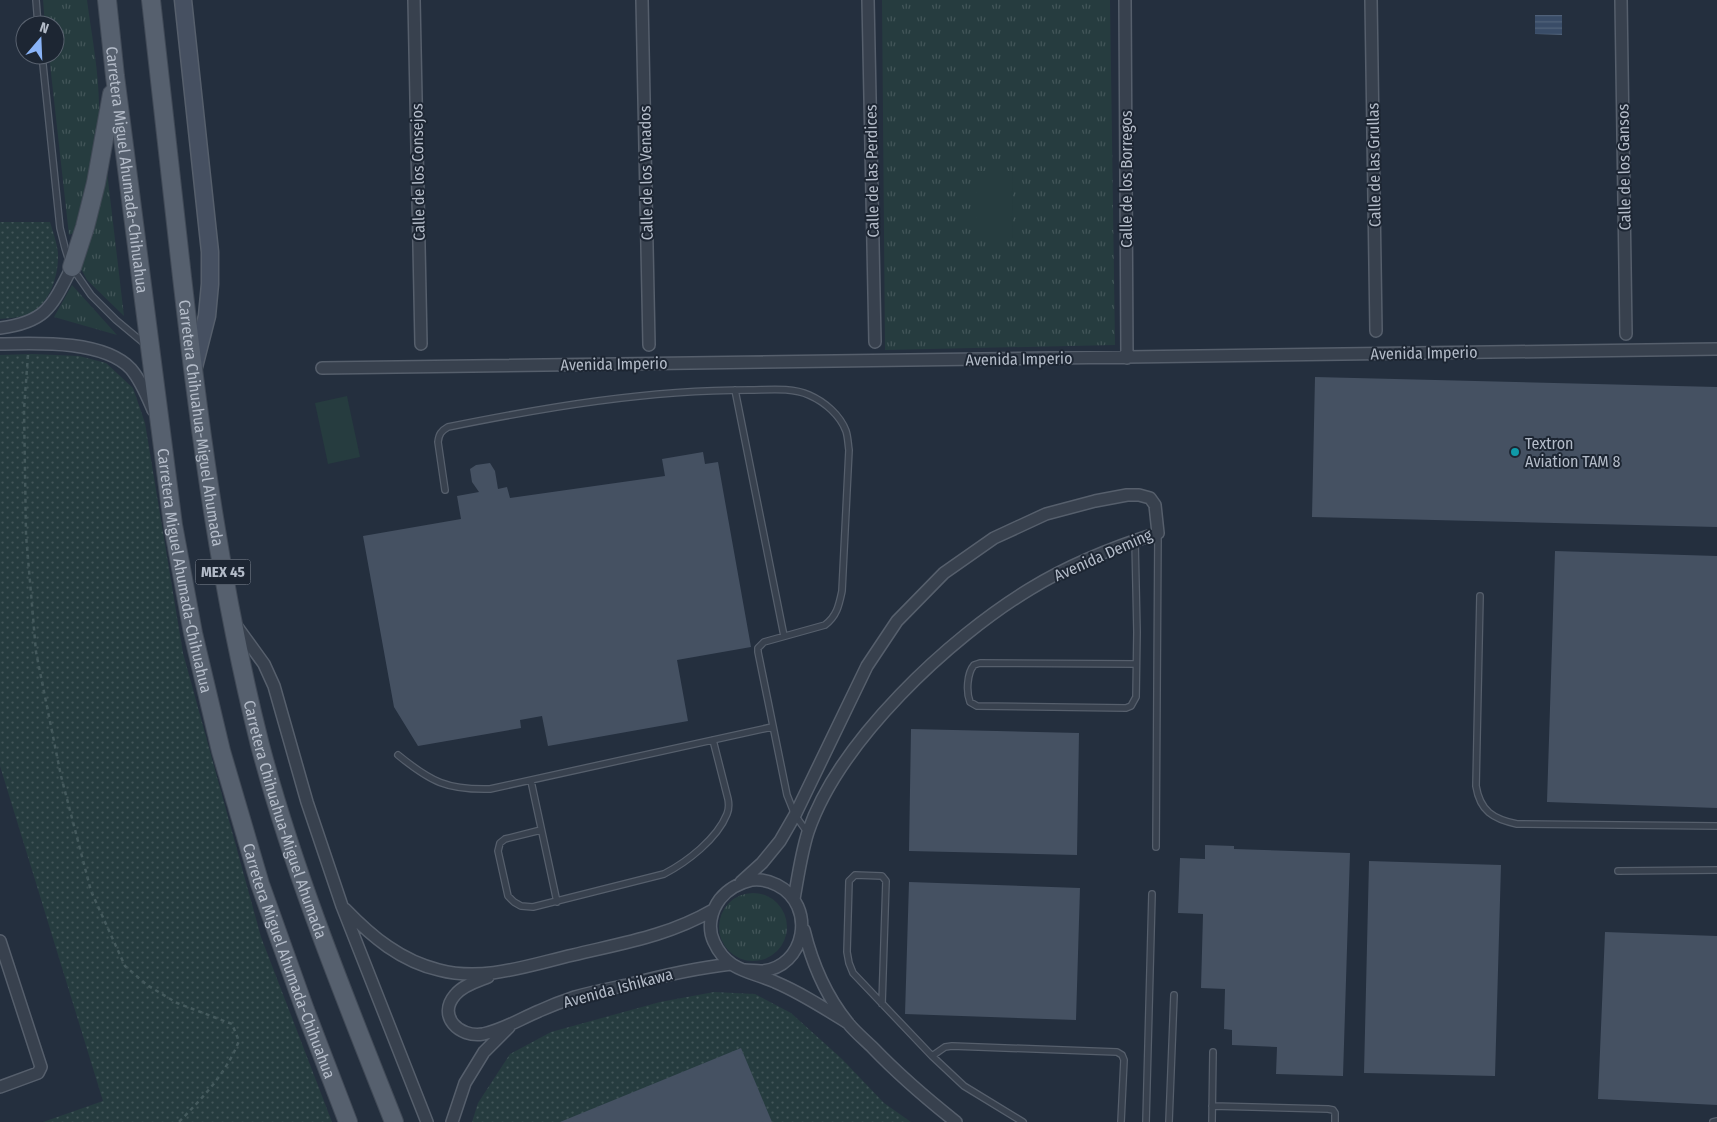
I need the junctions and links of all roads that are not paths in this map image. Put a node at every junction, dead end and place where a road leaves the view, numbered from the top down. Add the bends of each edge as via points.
1 (36, 0) edge
2 (107, 0) edge
3 (151, 0) edge
4 (183, 0) edge
5 (414, 0) edge
6 (642, 0) edge
7 (868, 0) edge
8 (1126, 0) edge
9 (1371, 0) edge
10 (1621, 0) edge
11 (37, 15) edge
12 (43, 65) edge
13 (115, 76) junction
14 (72, 267) junction
15 (0, 328) edge
16 (1376, 331) dead end
17 (1626, 334) dead end
18 (875, 342) dead end
19 (0, 344) edge
20 (421, 344) dead end
21 (649, 345) dead end
22 (151, 349) junction
23 (1717, 349) edge
24 (1127, 358) junction
25 (322, 368) dead end
26 (193, 372) junction
27 (735, 390) junction
28 (160, 424) junction
29 (445, 490) dead end
30 (1158, 533) junction
31 (1135, 540) junction
32 (1480, 596) dead end
33 (232, 619) junction
34 (784, 636) junction
35 (1136, 664) junction
36 (772, 726) junction
37 (714, 740) junction
38 (398, 755) dead end
39 (531, 781) junction
40 (795, 815) junction
41 (1717, 826) edge
42 (541, 830) junction
43 (808, 833) junction
44 (1156, 847) dead end
45 (1717, 870) edge
46 (1618, 871) dead end
47 (741, 882) junction
48 (1152, 894) dead end
49 (794, 899) junction
50 (557, 902) junction
51 (342, 906) junction
52 (713, 910) junction
53 (802, 926) junction
54 (0, 941) edge
55 (3, 960) edge
56 (731, 964) junction
57 (745, 970) junction
58 (497, 973) junction
59 (1174, 995) dead end
60 (882, 1004) junction
61 (848, 1023) junction
62 (510, 1026) junction
63 (1213, 1052) dead end
64 (932, 1056) junction
65 (0, 1087) edge
66 (1212, 1106) junction
67 (1717, 1121) edge
68 (348, 1122) edge
69 (394, 1122) edge
70 (427, 1122) edge
71 (452, 1122) edge
72 (956, 1122) edge
73 (1023, 1122) edge
74 (1122, 1122) edge
75 (1146, 1122) edge
76 (1169, 1122) edge
77 (1212, 1122) edge
78 (1335, 1122) edge
79 (1713, 1122) edge

1 - 11 lane
2 - 13 main road, Carretera Miguel Ahumada-Chihuahua / MEX 45
3 - 26 main road, Carretera Chihuahua-Miguel Ahumada / MEX 45
4 - 26 street via 210,252 207,316
5 - 20 street, Calle de los Consejos
6 - 21 street, Calle de los Venados
7 - 18 street, Calle de las Perdices
8 - 24 street, Calle de los Borregos
9 - 16 street, Calle de las Grullas
10 - 17 street, Calle de los Gansos
12 - 14 lane via 60,228
13 - 14 main road via 96,183
13 - 22 main road, Carretera Miguel Ahumada-Chihuahua / MEX 45
14 - 15 street via 54,302 43,314 17,326
14 - 22 lane via 91,295
19 - 28 street via 70,346 103,352 130,369 142,384
22 - 28 main road, Carretera Miguel Ahumada-Chihuahua / MEX 45
23 - 24 street, Avenida Imperio
24 - 25 street, Avenida Imperio
26 - 33 main road, Carretera Chihuahua-Miguel Ahumada / MEX 45 via 210,496
27 - 29 lane via 609,399 531,410 448,427 442,430 438,442
27 - 34 lane
27 - 34 lane via 786,390 808,394 825,404 847,432 849,459 839,608 825,625
28 - 68 main road, Carretera Miguel Ahumada-Chihuahua / MEX 45 via 173,525 191,623 222,751 260,884
30 - 31 street, Avenida Deming
30 - 40 street, Avenida Deming via 1155,505 1150,498 1127,495 1046,514 994,538 944,573 897,621 867,666
30 - 44 lane
31 - 35 lane
31 - 43 street, Avenida Deming via 1030,589 984,620 932,663 857,746 821,801
32 - 41 lane via 1476,786 1482,807 1497,818 1517,824
33 - 51 street via 264,664 274,686 307,802
33 - 69 main road, Carretera Chihuahua-Miguel Ahumada / MEX 45 via 261,748 290,844
34 - 36 lane via 764,642 758,648
35 - 35 lane via 974,664 969,673 968,698 977,706 1126,708 1136,697
36 - 37 lane
36 - 40 lane via 787,795
37 - 39 lane
37 - 50 lane via 729,808 714,835 691,857 664,874
38 - 39 lane via 418,772 439,783 464,790
39 - 42 lane
40 - 43 lane
40 - 47 street, Avenida Deming via 780,841
42 - 50 lane
42 - 50 lane via 500,843 498,851 508,896 521,906
43 - 49 street, Avenida Deming
45 - 46 lane
47 - 49 street via 770,882 784,888
47 - 52 street via 721,897
48 - 75 lane
49 - 53 street
51 - 58 street via 384,945 412,960 439,970 469,975
51 - 70 street
52 - 56 street via 710,925 713,940
52 - 58 street via 688,924 653,936
53 - 57 street via 800,942 791,956 778,966 762,971
53 - 61 street via 818,975
54 - 55 street
55 - 65 street via 41,1069 38,1074
56 - 57 street
56 - 62 street, Avenida Ishikawa via 698,968 575,997
57 - 61 street via 793,990
58 - 62 street via 463,988 450,1004 449,1015 453,1025 472,1034
59 - 76 lane
60 - 60 lane via 853,973 848,963 849,881 855,875 882,876 886,882
60 - 64 lane
61 - 72 street via 891,1067
62 - 71 street via 484,1052 465,1083
63 - 66 lane
64 - 73 lane via 964,1086
64 - 74 lane via 952,1046 1117,1052 1124,1060
66 - 77 lane
66 - 78 lane via 1328,1109 1335,1113
67 - 79 lane

